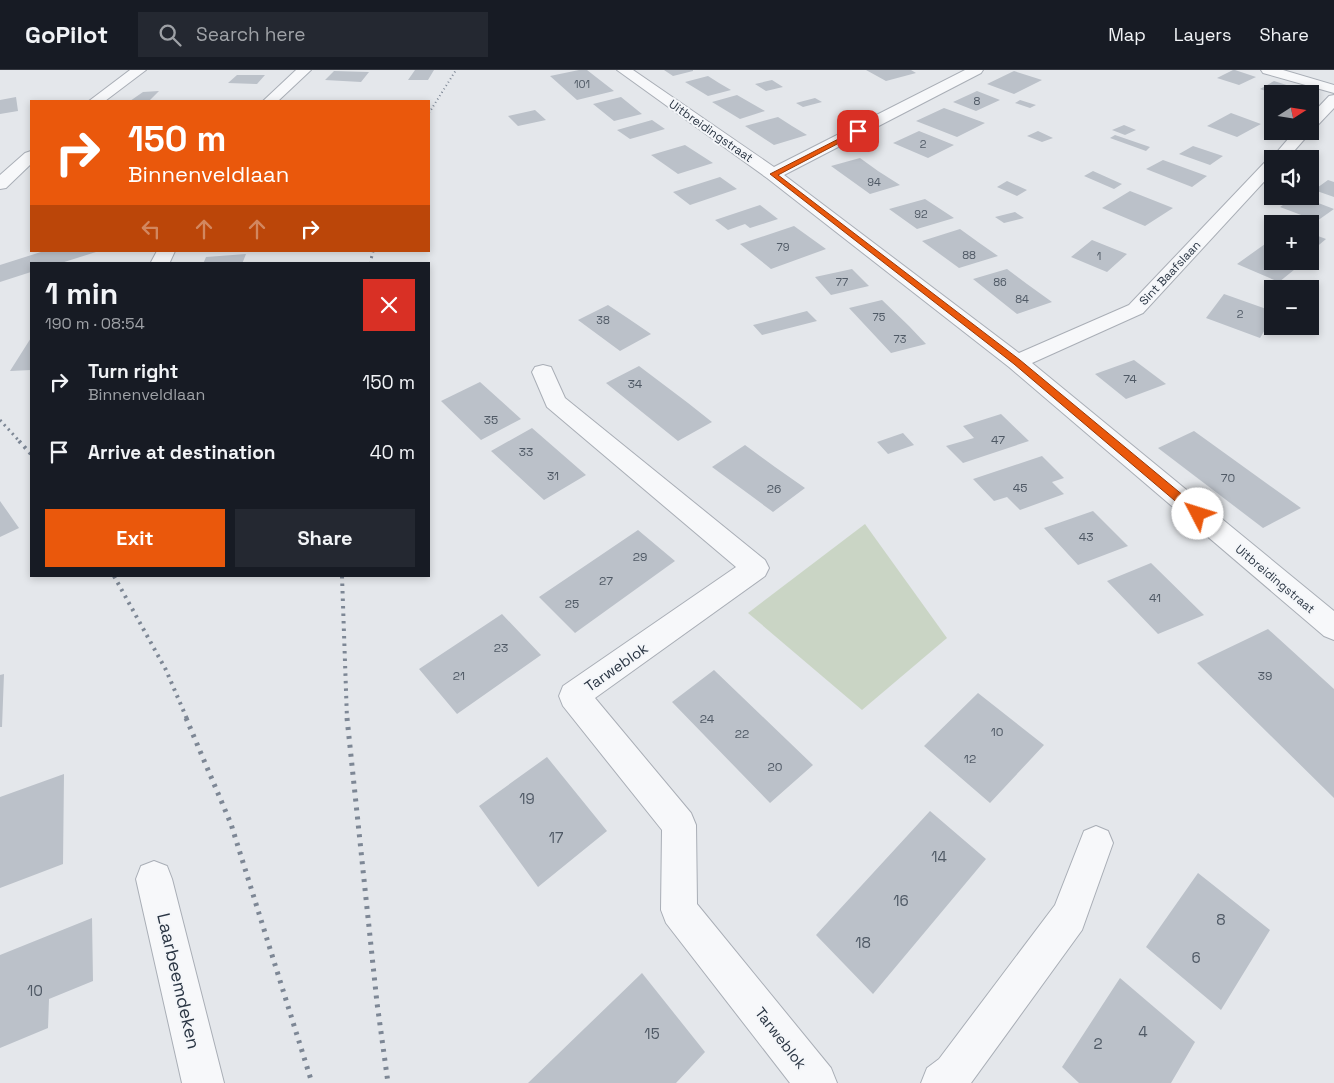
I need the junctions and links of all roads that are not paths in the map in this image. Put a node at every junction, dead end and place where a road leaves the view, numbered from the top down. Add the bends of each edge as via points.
1 (139, 70) edge
2 (304, 70) edge
3 (624, 70) edge
4 (976, 70) edge
5 (1268, 70) edge
6 (1334, 90) edge
7 (1334, 99) edge
8 (97, 100) edge
9 (271, 100) edge
10 (1319, 115) edge
11 (1296, 140) edge
12 (1286, 150) edge
13 (30, 157) edge
14 (1264, 173) edge
15 (773, 174) junction
16 (0, 184) edge
17 (1017, 362) junction
18 (543, 372) dead end
19 (1334, 628) edge
20 (1096, 843) dead end
21 (154, 879) dead end
22 (952, 1080) edge
23 (203, 1083) edge
24 (816, 1083) edge

1 - 8 street
2 - 9 street
3 - 15 street, Uitbreidingstraat
4 - 15 street
5 - 6 street
7 - 10 street
11 - 12 street
13 - 16 street
14 - 17 street, Sint Baafslaan via 1136,309
15 - 17 street, Uitbreidingstraat
17 - 19 street, Uitbreidingstraat
18 - 24 street, Tarweblok via 555,402 754,568 574,696 678,825 679,910
20 - 22 street via 1069,917
21 - 23 street, Laarbeemdeken

